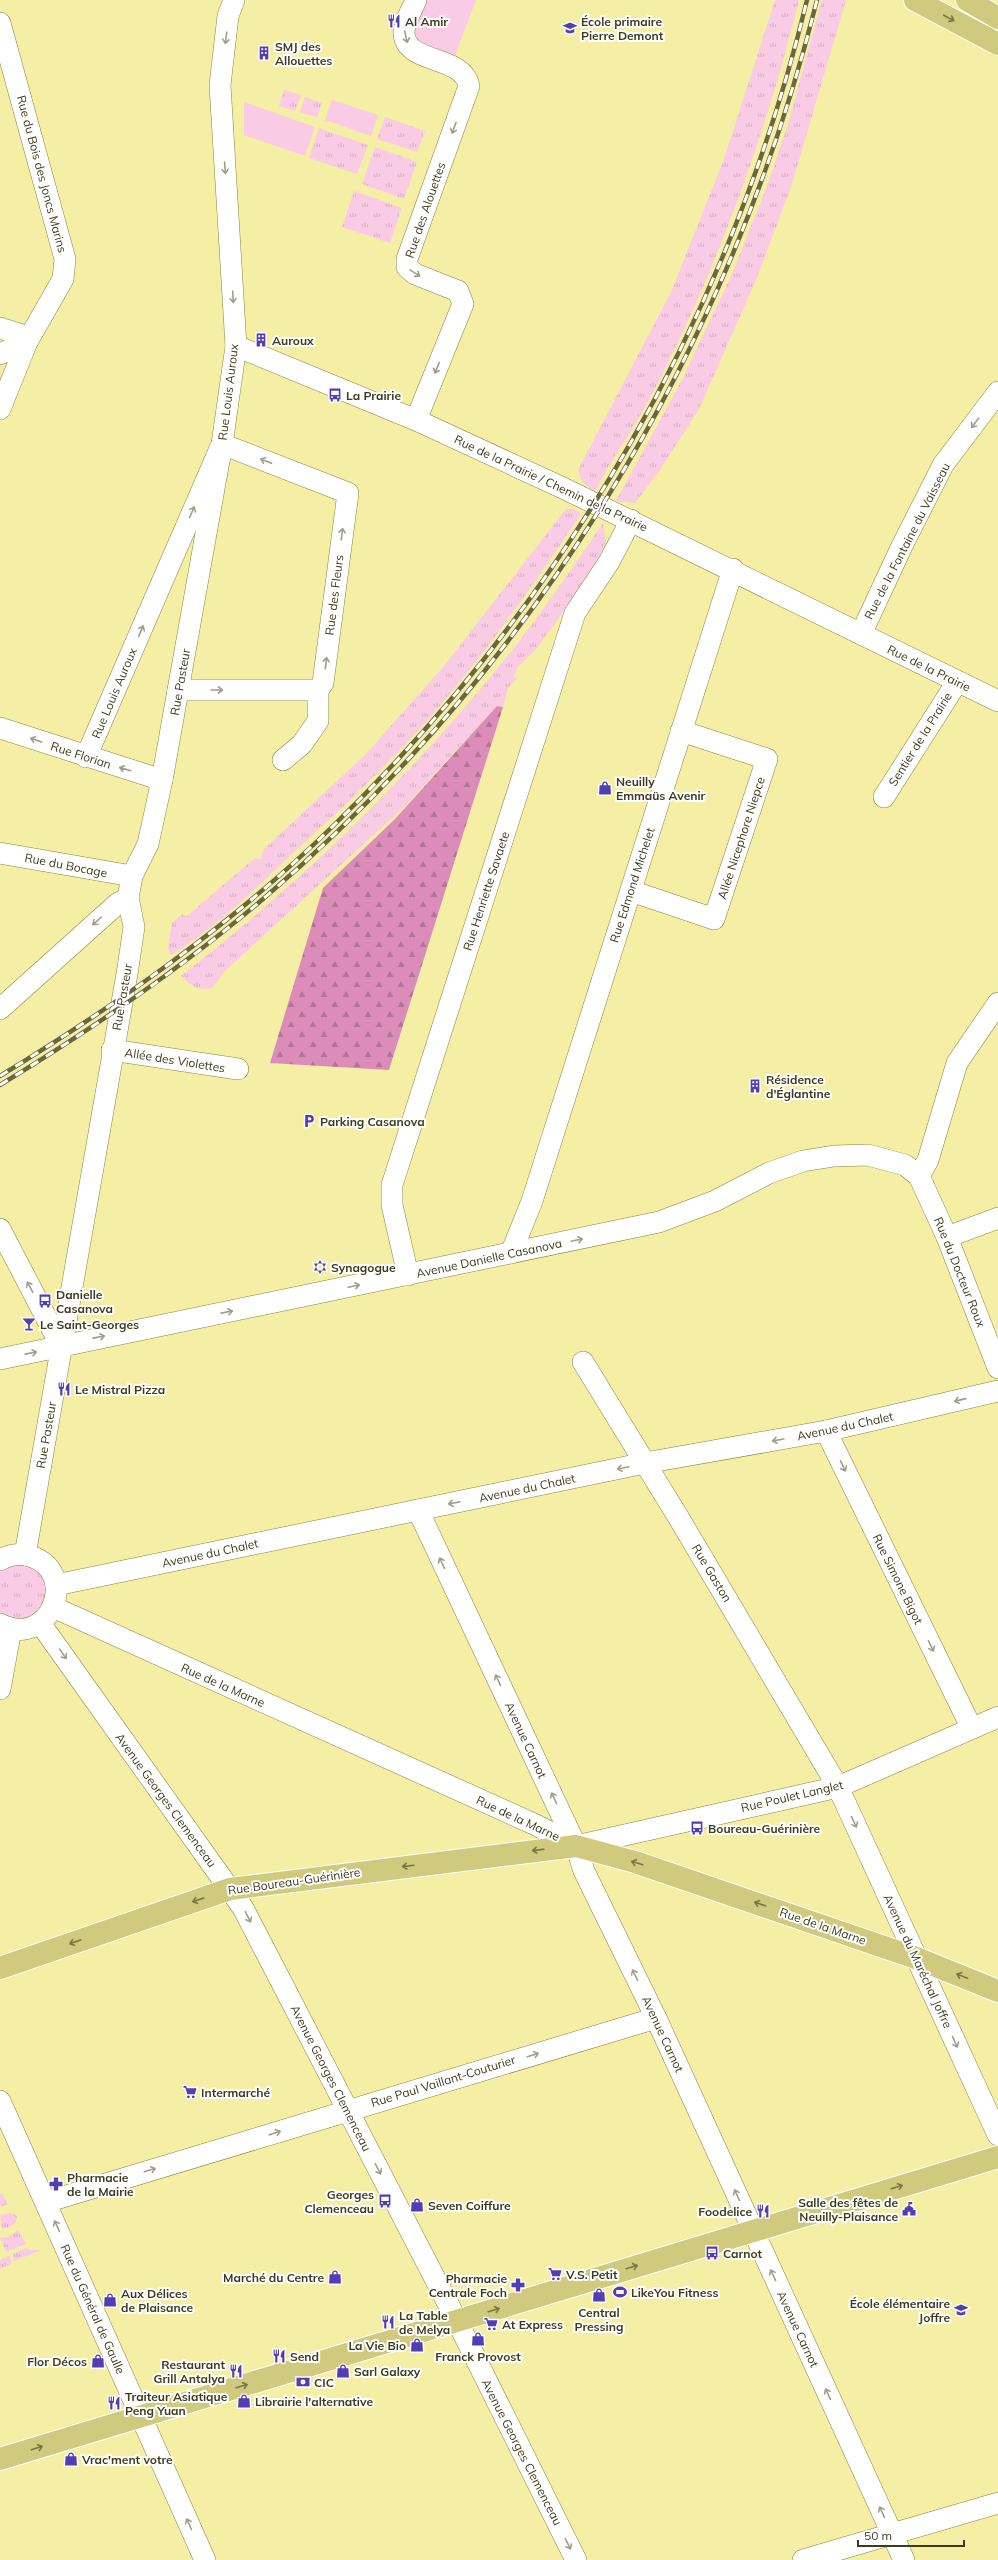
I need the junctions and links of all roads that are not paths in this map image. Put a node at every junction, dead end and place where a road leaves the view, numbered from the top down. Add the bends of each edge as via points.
1 (234, 0) edge
2 (416, 0) edge
3 (915, 0) edge
4 (967, 0) edge
5 (998, 18) edge
6 (0, 23) edge
7 (998, 44) edge
8 (0, 328) edge
9 (27, 342) junction
10 (236, 346) junction
11 (0, 354) edge
12 (998, 392) edge
13 (0, 408) edge
14 (416, 420) junction
15 (222, 444) junction
16 (631, 520) junction
17 (733, 569) junction
18 (861, 634) junction
19 (957, 682) junction
20 (178, 690) junction
21 (318, 690) junction
22 (998, 701) edge
23 (0, 728) edge
24 (681, 731) junction
25 (86, 757) junction
26 (283, 760) dead end
27 (162, 780) junction
28 (884, 797) dead end
29 (0, 853) edge
30 (132, 876) junction
31 (631, 891) junction
32 (128, 898) junction
33 (998, 1003) edge
34 (0, 1009) edge
35 (112, 1050) junction
36 (238, 1069) dead end
37 (919, 1176) junction
38 (532, 1201) junction
39 (998, 1218) edge
40 (0, 1229) edge
41 (946, 1237) junction
42 (536, 1248) junction
43 (511, 1253) junction
44 (408, 1275) junction
45 (990, 1322) edge
46 (62, 1346) junction
47 (0, 1359) edge
48 (583, 1362) dead end
49 (998, 1368) edge
50 (998, 1391) edge
51 (826, 1431) junction
52 (645, 1463) junction
53 (418, 1510) junction
54 (25, 1555) junction
55 (0, 1560) edge
56 (56, 1585) junction
57 (53, 1607) junction
58 (40, 1623) junction
59 (6, 1626) edge
60 (0, 1689) edge
61 (998, 1717) edge
62 (971, 1727) junction
63 (838, 1787) junction
64 (576, 1846) junction
65 (230, 1889) junction
66 (916, 1958) junction
67 (0, 1968) edge
68 (998, 1991) edge
69 (656, 2018) junction
70 (0, 2101) edge
71 (347, 2111) junction
72 (998, 2135) edge
73 (998, 2157) edge
74 (46, 2202) junction
75 (753, 2231) junction
76 (457, 2321) junction
77 (140, 2417) junction
78 (0, 2459) edge
79 (998, 2503) edge
80 (891, 2533) junction
81 (205, 2560) edge
82 (576, 2560) edge
83 (803, 2560) edge
84 (904, 2560) edge

1 -> 10 street, Rue Louis Auroux via 228,16 220,85
2 -> 14 street, Rue des Alouettes via 404,32 407,43 415,52 461,71 468,78 469,86 407,259 407,267 416,274 458,291 463,304
3 -> 7 main road
4 - 5 main road
6 - 9 street, Rue du Bois des Joncs Marins via 65,259 64,279
8 - 9 street via 19,334
9 - 11 street
9 - 13 street, Rue du Bois des Joncs Marins
10 - 14 street, Rue de la Prairie / Chemin de la Prairie
10 - 15 street, Rue Louis Auroux
12 -> 18 street, Rue de la Fontaine du Vaisseau via 943,466
14 - 16 street, Rue de la Prairie / Chemin de la Prairie
15 - 20 street, Rue Pasteur
21 -> 15 street, Rue des Fleurs via 323,683 348,492
25 -> 15 street, Rue Louis Auroux
16 - 17 street, Rue de la Prairie / Chemin de la Prairie
16 - 44 street, Rue Henriette Savaete via 609,562 575,613 392,1185 392,1205
17 - 18 street, Rue de la Prairie / Chemin de la Prairie
17 - 24 street, Rue Edmond Michelet
18 - 19 street, Rue de la Prairie
19 - 22 street, Rue de la Prairie
19 - 28 street, Sentier de la Prairie
20 -> 21 street
20 - 27 street, Rue Pasteur
21 - 26 street via 318,721 302,744
25 -> 23 street, Rue Florian
24 - 31 street, Rue Edmond Michelet
24 - 31 street, Allée Nicephore Niepce via 766,759 714,919
27 -> 25 street, Rue Florian
27 - 30 street, Rue Pasteur via 148,844
29 - 30 street, Rue du Bocage
30 - 32 street, Rue Pasteur
31 - 38 street, Rue Edmond Michelet
32 -> 34 street via 117,904
32 - 35 street, Rue Pasteur via 134,927
33 - 37 street via 956,1063 928,1160
35 - 36 street, Allée des Violettes
35 - 46 street, Rue Pasteur
37 - 41 street, Rue du Docteur Roux
42 -> 37 street, Avenue Danielle Casanova via 674,1218 715,1201 769,1173 803,1161 834,1156 868,1155 905,1165
38 - 42 street, Rue Edmond Michelet
38 - 43 street, Rue Edmond Michelet
39 - 41 street
46 -> 40 street
41 - 45 street, Rue du Docteur Roux
42 - 43 street, Avenue Danielle Casanova
43 - 44 street, Avenue Danielle Casanova
46 -> 44 street, Avenue Danielle Casanova
45 - 49 street, Rue du Docteur Roux
47 -> 46 street, Avenue Danielle Casanova
46 - 54 street, Rue Pasteur
48 - 52 street, Rue Gaston
50 -> 51 street, Avenue du Chalet
51 -> 52 street, Avenue du Chalet
51 -> 62 street, Rue Simone Bigot
52 -> 53 street, Avenue du Chalet
52 - 63 street, Rue Gaston
53 - 56 street, Avenue du Chalet
64 -> 53 street, Avenue Carnot
54 - 55 street via 13,1555
54 - 56 street via 45,1565
56 - 57 street
57 - 58 street
57 - 64 street, Rue de la Marne via 536,1825
58 - 59 street via 26,1629
58 -> 65 street, Avenue Georges Clemenceau
59 - 60 street
61 - 62 street, Rue Poulet Langlet
62 - 63 street, Rue Poulet Langlet
63 - 64 street, Rue Poulet Langlet
63 -> 66 street, Avenue du Maréchal Joffre
64 -> 65 main road, Rue Boureau-Guérinière
66 -> 64 main road, Rue de la Marne via 635,1862
69 -> 64 street, Avenue Carnot via 584,1871
65 -> 67 main road, Rue Boureau-Guérinière
65 -> 71 street, Avenue Georges Clemenceau via 243,1908
68 -> 66 main road, Rue de la Marne
66 -> 72 street, Avenue du Maréchal Joffre
71 -> 69 street, Rue Paul Vaillant-Couturier
75 -> 69 street, Avenue Carnot
70 - 74 street, Rue du Général de Gaulle
74 -> 71 street, Rue Paul Vaillant-Couturier
71 -> 76 street, Avenue Georges Clemenceau
75 -> 73 main road
77 -> 74 street, Rue du Général de Gaulle
76 -> 75 main road
80 -> 75 street, Avenue Carnot
77 -> 76 main road
76 -> 82 street, Avenue Georges Clemenceau
78 -> 77 main road
81 -> 77 street, Rue du Général de Gaulle
79 - 80 street
80 - 83 street
80 - 84 street, Avenue Carnot

